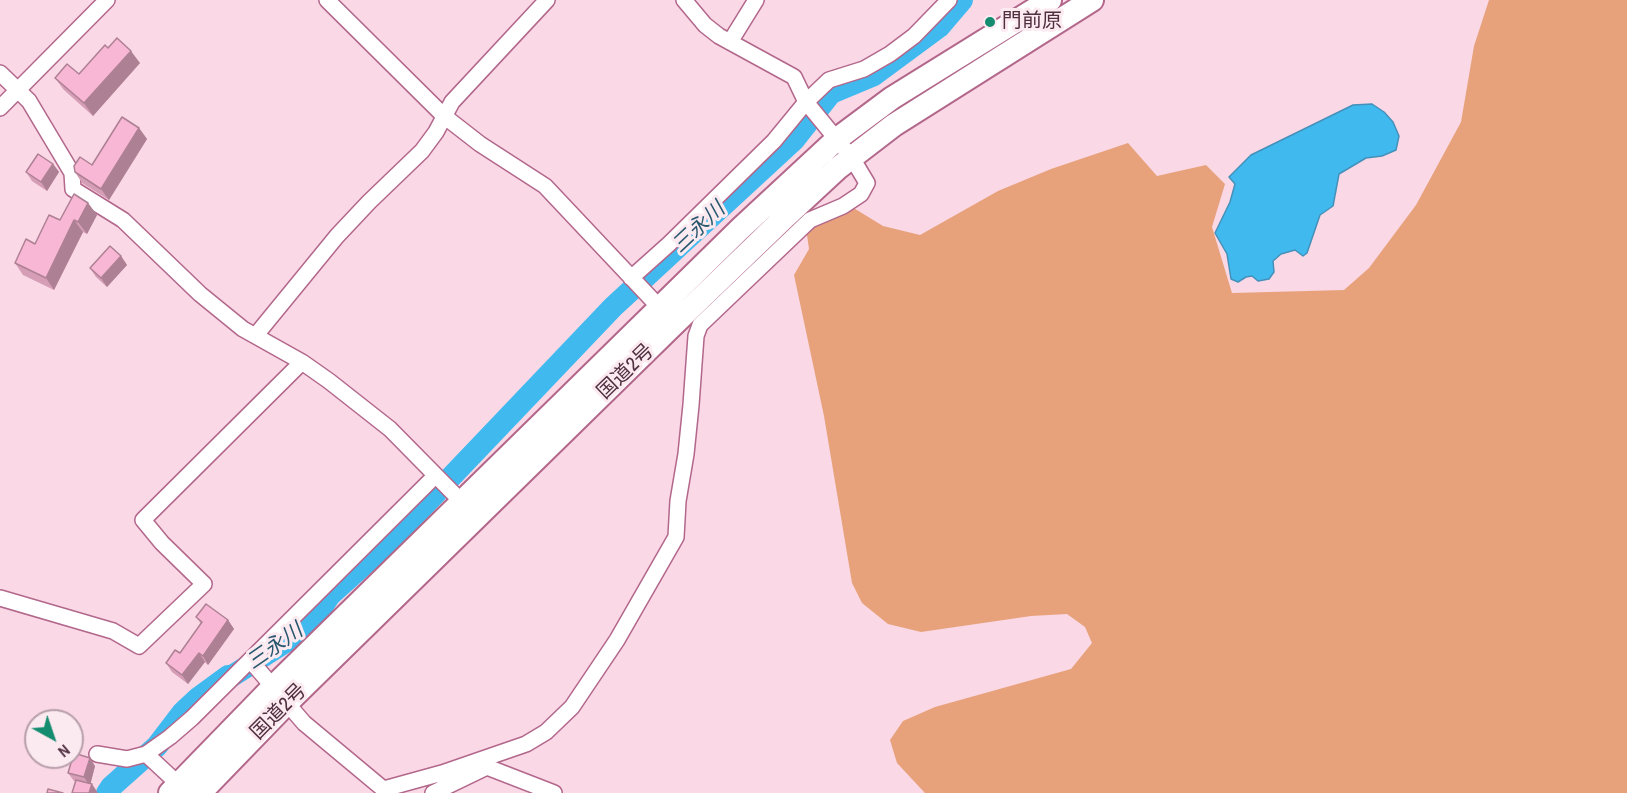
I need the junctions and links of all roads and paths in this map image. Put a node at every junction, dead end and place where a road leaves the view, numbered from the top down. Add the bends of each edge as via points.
1 (106, 0) edge
2 (327, 0) edge
3 (547, 0) edge
4 (684, 0) edge
5 (756, 0) edge
6 (949, 0) edge
7 (1050, 0) edge
8 (1092, 0) edge
9 (730, 42) junction
10 (0, 73) edge
11 (17, 91) junction
12 (808, 104) junction
13 (0, 108) edge
14 (444, 116) junction
15 (832, 134) junction
16 (852, 158) junction
17 (633, 280) junction
18 (655, 302) junction
19 (256, 335) junction
20 (302, 362) junction
21 (435, 476) junction
22 (462, 502) junction
23 (0, 598) edge
24 (250, 660) junction
25 (281, 695) junction
26 (97, 754) dead end
27 (146, 754) junction
28 (445, 780) junction
29 (179, 790) edge
30 (386, 791) edge
31 (200, 793) edge
32 (432, 793) edge
33 (554, 793) edge

1 - 11 street
2 - 14 street
3 - 14 street via 452,102
4 - 9 street via 705,25
5 - 9 street
6 - 12 street via 890,54 864,69 829,80
7 - 15 highway, 国道2号
8 - 16 highway, 国道2号 via 894,125
9 - 12 street via 794,77
10 - 11 street
11 - 13 street
11 - 19 street via 29,101 65,159 74,189 123,220 200,294
12 - 15 street
12 - 17 street
14 - 17 street via 545,186
14 - 19 street via 422,151 337,236
15 - 16 street
15 - 18 highway, 国道2号
16 - 25 highway, 国道2号 via 783,218
16 - 28 street via 867,183 861,194 810,220 700,325 676,537 617,640 572,707 546,732
17 - 18 street
18 - 22 highway, 国道2号
19 - 20 street
20 - 21 street via 390,429
20 - 23 street via 143,520 204,584 139,646 113,631
21 - 22 street
21 - 24 street
22 - 25 highway, 国道2号
24 - 25 street
24 - 27 street via 192,718
25 - 29 highway, 国道2号
25 - 30 street via 304,723
25 - 31 highway, 国道2号
26 - 27 street via 127,759
27 - 29 street
28 - 30 street
28 - 32 street
28 - 33 street via 487,767

